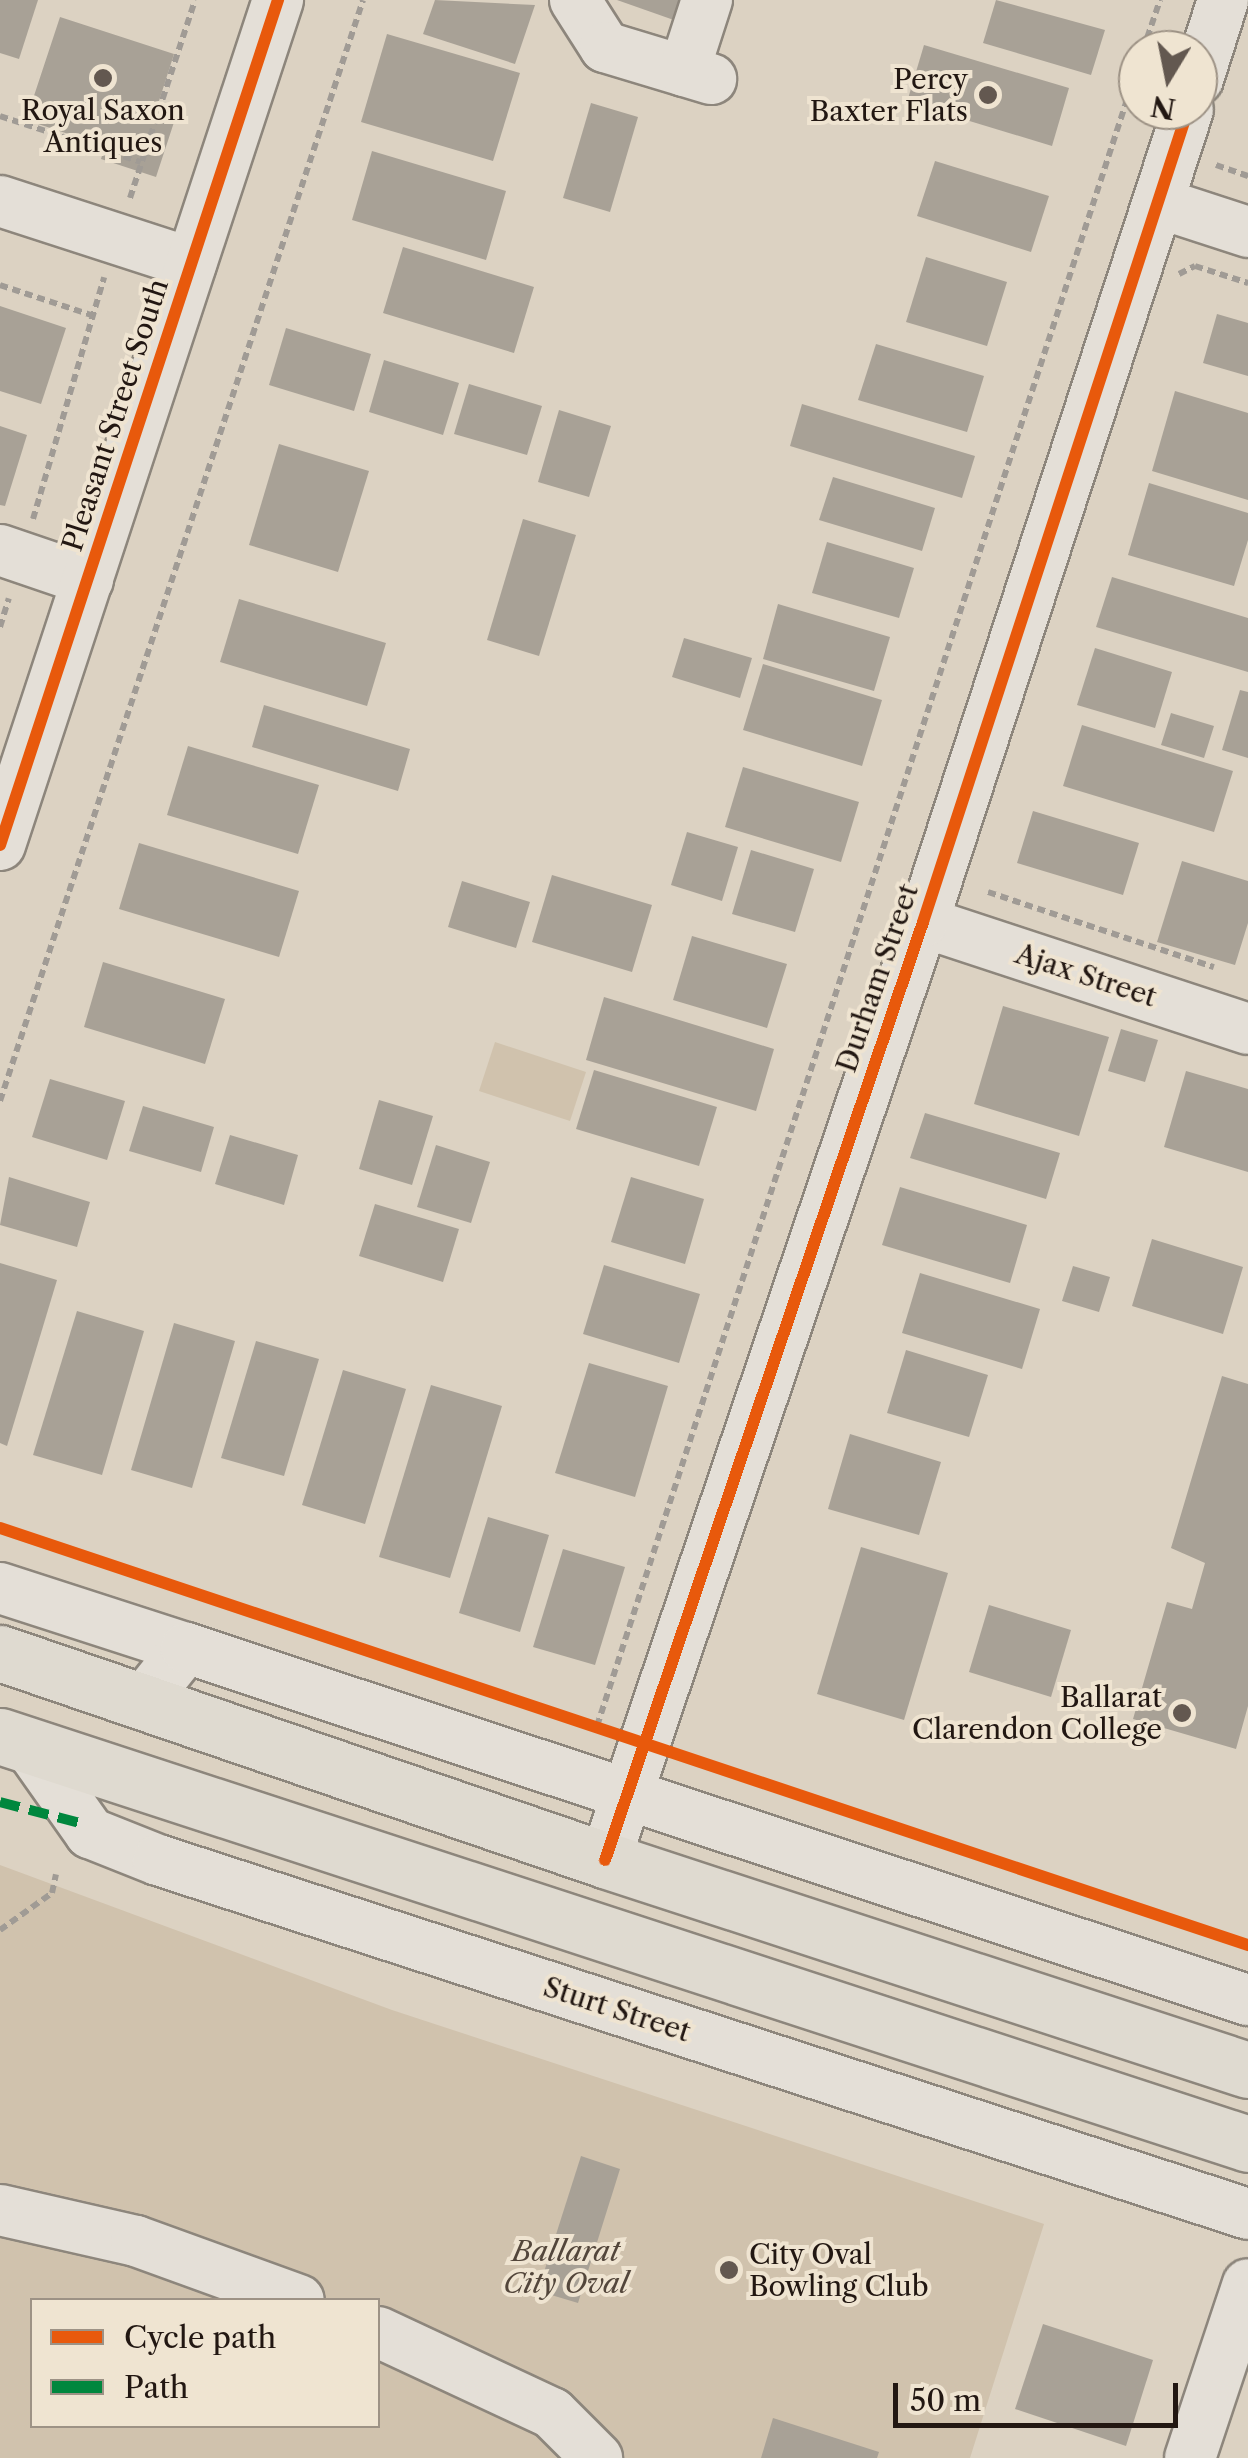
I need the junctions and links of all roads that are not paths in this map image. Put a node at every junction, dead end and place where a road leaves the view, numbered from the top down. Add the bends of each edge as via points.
1 (278, 0) edge
2 (576, 0) edge
3 (707, 0) edge
4 (1222, 0) edge
5 (1213, 30) edge
6 (1182, 130) edge
7 (0, 201) edge
8 (1160, 203) junction
9 (1248, 232) edge
10 (191, 264) junction
11 (11, 554) edge
12 (88, 580) junction
13 (0, 845) edge
14 (924, 922) junction
15 (1248, 1029) edge
16 (0, 1588) edge
17 (186, 1648) junction
18 (0, 1652) edge
19 (141, 1704) junction
20 (14, 1741) edge
21 (625, 1795) junction
22 (605, 1860) junction
23 (1248, 2000) edge
24 (1248, 2070) edge
25 (1248, 2144) edge
26 (0, 2210) edge
27 (1248, 2214) edge
28 (1248, 2284) edge
29 (293, 2298) edge
30 (380, 2333) edge
31 (597, 2458) edge
32 (1190, 2458) edge

1 - 10 street, Pleasant Street South
2 - 3 street via 605,46 698,75
4 - 5 street
6 - 8 street, Durham Street
7 - 10 street
8 - 9 street
8 - 14 street, Durham Street
10 - 12 street, Pleasant Street South
11 - 12 street
12 - 13 street, Pleasant Street South
14 - 15 street, Ajax Street
14 - 21 street, Durham Street via 620,1733
16 - 17 street
17 - 19 street
17 - 21 street
18 - 19 main road
19 - 22 main road
20 - 25 main road, Sturt Street
20 - 27 street, Sturt Street via 90,1832 158,1860
21 - 22 street, Durham Street
21 - 23 street
22 - 24 main road
26 - 29 street via 136,2241
28 - 32 street
30 - 31 street via 552,2413

